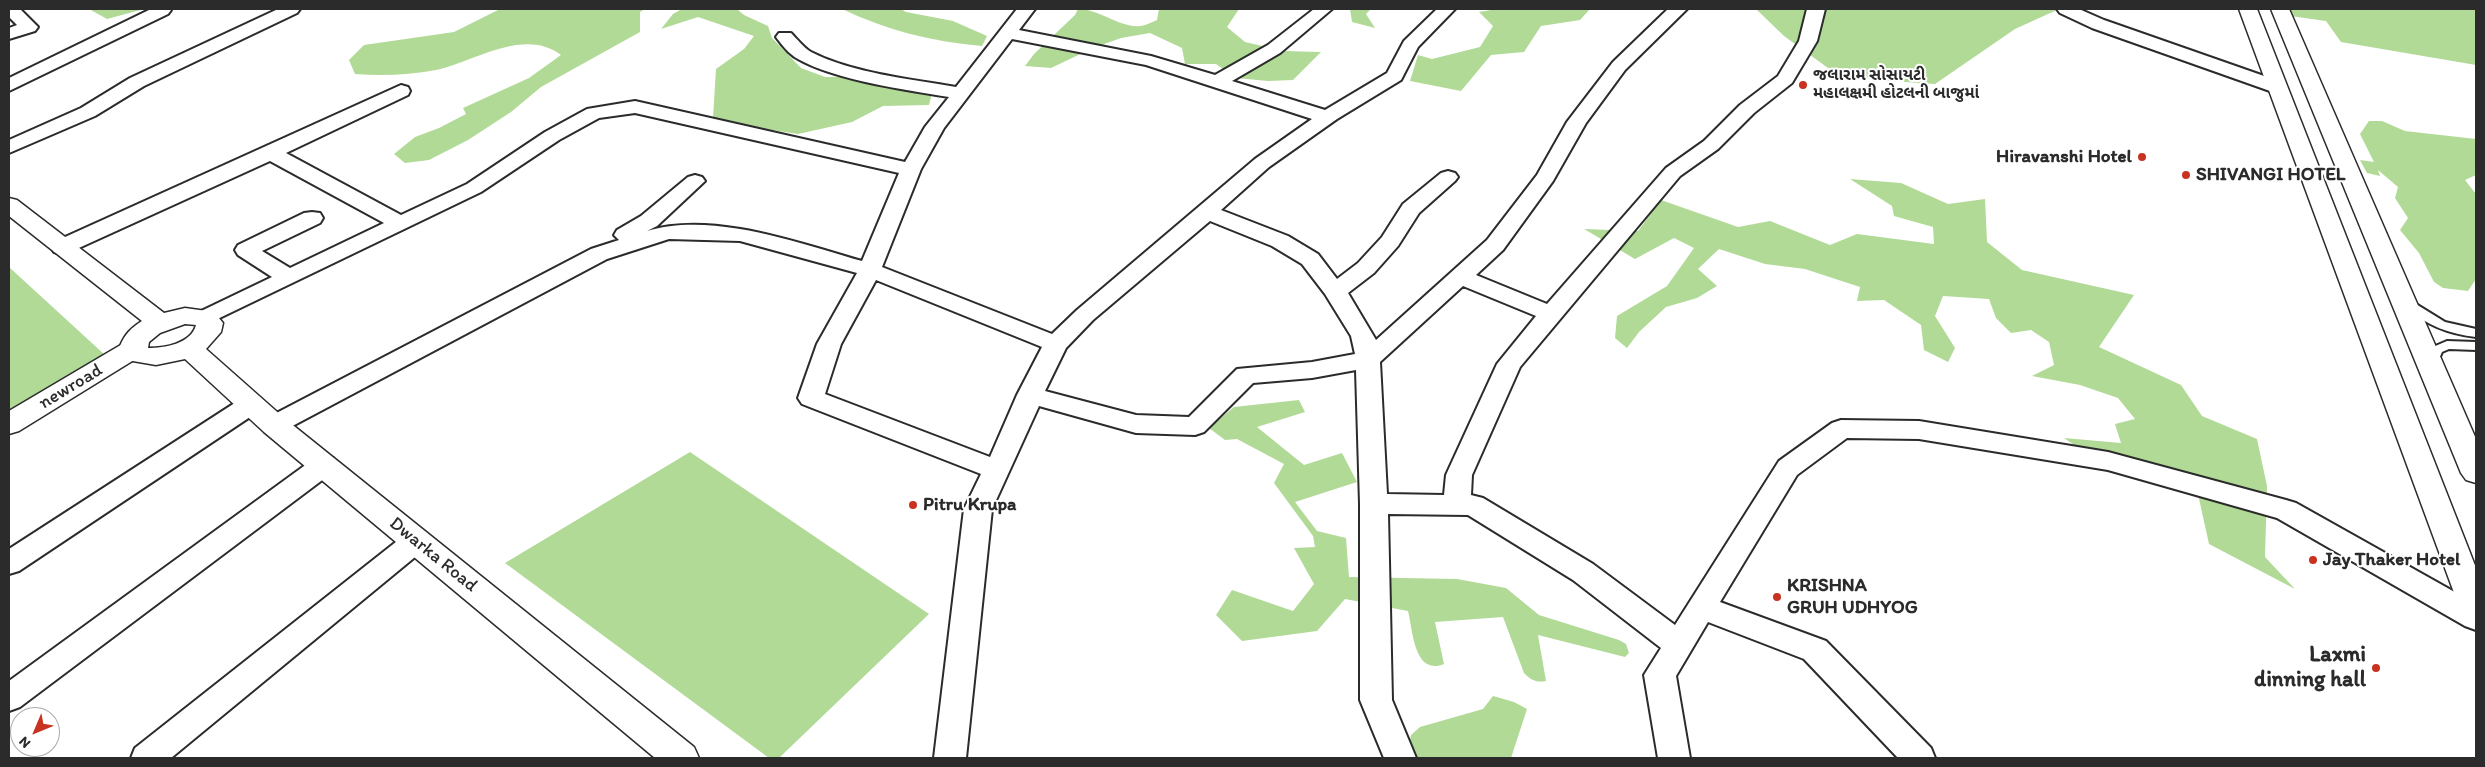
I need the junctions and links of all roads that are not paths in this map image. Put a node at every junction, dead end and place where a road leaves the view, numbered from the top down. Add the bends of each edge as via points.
1 (291, 9) edge
2 (1026, 9) edge
3 (1324, 9) edge
4 (1448, 9) edge
5 (1678, 9) edge
6 (1815, 9) edge
7 (2066, 9) edge
8 (2248, 9) edge
9 (2280, 9) edge
10 (162, 10) dead end
11 (14, 13) dead end
12 (9, 34) edge
13 (1007, 34) junction
14 (784, 37) dead end
15 (1217, 82) junction
16 (9, 84) edge
17 (2276, 87) junction
18 (401, 91) dead end
19 (961, 92) junction
20 (1327, 117) junction
21 (9, 147) edge
22 (270, 153) junction
23 (910, 169) junction
24 (1448, 177) dead end
25 (696, 182) dead end
26 (9, 206) edge
27 (1207, 212) junction
28 (312, 218) dead end
29 (401, 224) junction
30 (62, 247) junction
31 (870, 270) junction
32 (559, 275) junction
33 (1462, 277) junction
34 (289, 278) junction
35 (1335, 291) junction
36 (2401, 294) junction
37 (1551, 314) junction
38 (205, 318) junction
39 (160, 322) junction
40 (2476, 333) edge
41 (1056, 344) junction
42 (2476, 346) edge
43 (189, 348) junction
44 (133, 349) junction
45 (1368, 360) junction
46 (2431, 365) junction
47 (1030, 395) junction
48 (250, 405) junction
49 (9, 424) edge
50 (274, 425) junction
51 (324, 465) junction
52 (997, 470) junction
53 (2476, 473) edge
54 (1374, 504) junction
55 (1457, 505) junction
56 (416, 541) junction
57 (9, 563) edge
58 (1700, 606) junction
59 (2476, 609) edge
60 (2476, 618) edge
61 (1678, 644) junction
62 (9, 698) edge
63 (147, 758) edge
64 (681, 758) edge
65 (950, 758) edge
66 (1400, 758) edge
67 (1674, 758) edge
68 (1920, 758) edge

1 - 21 street via 137,82 88,112
2 - 13 street
3 - 15 street via 1274,49
4 - 20 street via 1410,45 1394,76
5 - 33 street via 1619,66 1577,122 1546,177 1495,246
6 - 37 street via 1808,41 1785,79 1747,109 1711,145 1673,172
7 - 17 street via 2098,24
8 - 17 main road
9 - 36 main road
10 - 16 street
11 - 12 street via 29,27
13 - 15 street via 1127,56
13 - 19 street
14 - 19 street via 803,55 839,68 894,82
15 - 20 street
17 - 59 main road
18 - 22 street
19 - 23 street via 935,126
20 - 27 street via 1262,163
22 - 29 street
22 - 30 street
23 - 29 street via 635,107 594,113 552,136 474,188
23 - 31 street
24 - 35 street via 1411,209 1390,241 1366,268
25 - 32 street via 650,221
26 - 30 main road
27 - 35 street via 1280,241 1310,259
27 - 41 street via 1085,315
28 - 34 street via 246,250
29 - 34 street
30 - 39 main road
31 - 32 street via 741,234 667,232 599,254
31 - 41 street
31 - 52 street via 830,344 811,398
32 - 50 street
33 - 37 street
33 - 45 street
34 - 38 street
35 - 45 street via 1363,336
36 - 40 lane via 2424,318 2439,326
36 - 46 main road
37 - 55 street via 1509,364 1459,475
38 - 39 main road via 185,316
38 - 43 main road via 210,329
39 - 44 main road via 139,336
41 - 47 street
42 - 46 lane via 2447,345 2437,350
43 - 44 main road via 153,358 136,354
43 - 48 main road, Dwarka Road
44 - 49 main road, newroad
45 - 47 street via 1312,370 1246,375 1195,426 1136,424
45 - 54 street
46 - 53 main road
47 - 52 street
48 - 50 main road, Dwarka Road
48 - 57 street
50 - 51 main road, Dwarka Road
51 - 56 main road, Dwarka Road
51 - 62 street
52 - 65 street via 978,509
54 - 55 street
54 - 66 street via 1376,700
55 - 61 street via 1473,505 1583,572
56 - 63 street
56 - 64 main road, Dwarka Road
58 - 60 street via 1788,468 1841,429 1919,430 2108,461 2286,510
58 - 61 street
58 - 68 street via 1815,650
61 - 67 street via 1660,675

